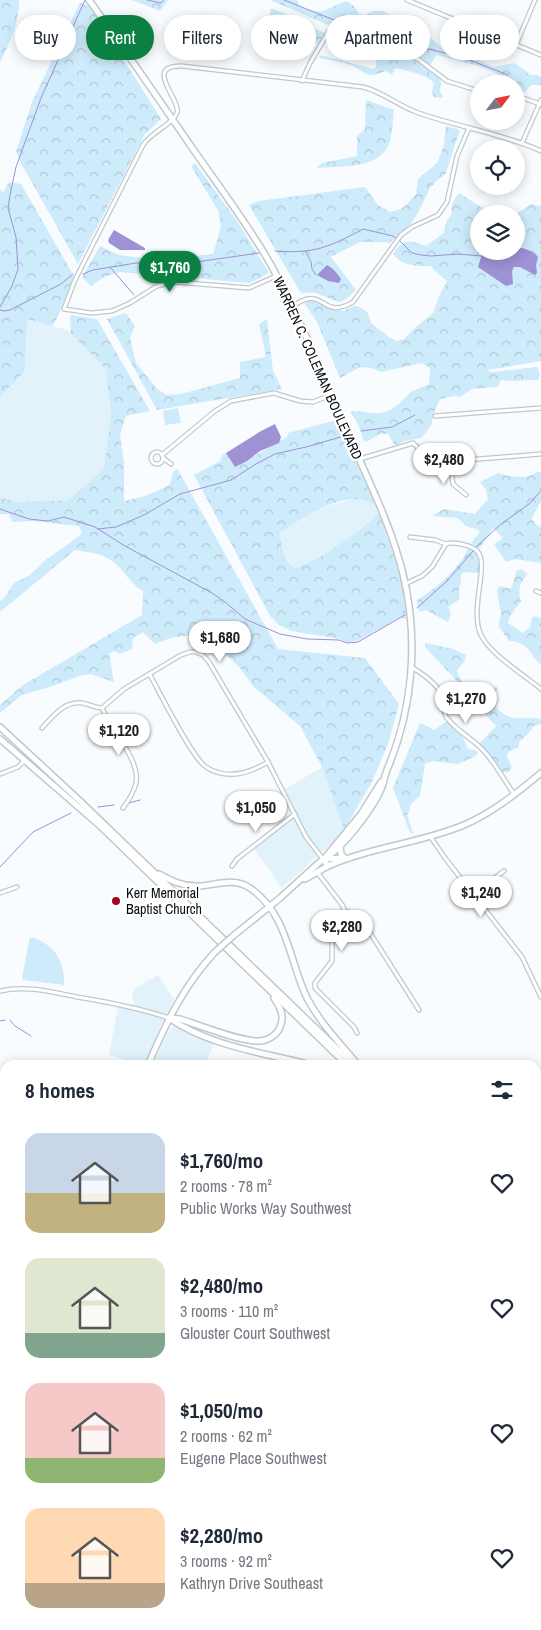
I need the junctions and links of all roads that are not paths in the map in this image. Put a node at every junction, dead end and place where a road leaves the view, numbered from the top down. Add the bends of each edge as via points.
1 (89, 0) edge
2 (407, 0) edge
3 (534, 0) edge
4 (443, 15) edge
5 (519, 38) edge
6 (519, 46) edge
7 (541, 55) edge
8 (302, 81) junction
9 (470, 88) edge
10 (525, 99) edge
11 (540, 102) edge
12 (173, 119) junction
13 (469, 128) junction
14 (511, 140) edge
15 (523, 140) edge
16 (525, 144) edge
17 (541, 151) edge
18 (276, 276) junction
19 (292, 307) junction
20 (331, 395) junction
21 (541, 408) edge
22 (435, 416) dead end
23 (541, 454) edge
24 (163, 457) junction
25 (359, 460) junction
26 (450, 461) junction
27 (171, 464) dead end
28 (466, 495) dead end
29 (410, 537) dead end
30 (446, 544) junction
31 (405, 584) junction
32 (536, 591) dead end
33 (541, 593) edge
34 (411, 667) junction
35 (150, 675) junction
36 (541, 689) edge
37 (102, 708) junction
38 (0, 726) edge
39 (42, 728) dead end
40 (6, 733) junction
41 (0, 734) edge
42 (1, 741) edge
43 (24, 761) junction
44 (268, 762) junction
45 (0, 774) edge
46 (541, 774) edge
47 (383, 781) junction
48 (515, 794) junction
49 (123, 808) dead end
50 (295, 814) junction
51 (429, 836) junction
52 (340, 846) junction
53 (345, 858) junction
54 (324, 859) junction
55 (232, 866) dead end
56 (328, 866) junction
57 (152, 870) junction
58 (504, 871) dead end
59 (317, 872) junction
60 (296, 884) junction
61 (17, 887) dead end
62 (0, 892) edge
63 (474, 894) junction
64 (268, 907) junction
65 (344, 910) junction
66 (267, 988) junction
67 (0, 991) edge
68 (540, 994) edge
69 (419, 1010) dead end
70 (169, 1018) junction
71 (357, 1033) dead end
72 (150, 1060) edge
73 (291, 1060) edge
74 (342, 1060) edge
75 (351, 1060) edge
76 (352, 1060) edge

1 - 12 main road, WARREN C. COLEMAN BOULEVARD
2 - 4 street
3 - 5 street
6 - 7 street
8 - 9 street via 330,31 418,59 447,81
8 - 12 street via 172,67 165,74 164,82 178,106
8 - 13 street via 371,89 414,111
10 - 11 street
11 - 15 street
12 - 18 main road, WARREN C. COLEMAN BOULEVARD via 244,222
12 - 18 street via 143,145 75,280 64,309 91,313 112,311 157,286 175,282 249,288
13 - 14 street
13 - 19 street via 457,156 446,202 438,214 401,235 353,302 343,308 334,308 307,299
16 - 17 street
18 - 19 main road, WARREN C. COLEMAN BOULEVARD
19 - 20 main road, WARREN C. COLEMAN BOULEVARD
20 - 24 street via 313,402 274,393 231,401
20 - 25 main road, WARREN C. COLEMAN BOULEVARD
21 - 22 street
23 - 26 street
24 - 24 street via 158,452 149,453 154,464 160,463
24 - 27 street
25 - 26 street via 413,442 427,458
25 - 31 main road, WARREN C. COLEMAN BOULEVARD via 392,541
26 - 28 street via 453,484
29 - 30 street
30 - 31 street via 432,567
30 - 36 street via 460,543 478,551 482,566 476,620 480,633 490,648
31 - 34 main road, WARREN C. COLEMAN BOULEVARD via 412,633
32 - 33 street
34 - 47 main road, WARREN C. COLEMAN BOULEVARD via 399,738
34 - 48 street via 440,690 447,719 484,751
35 - 37 street via 124,689
35 - 44 street via 195,755 206,767 235,775
35 - 44 street via 190,652 203,655
37 - 39 street via 82,703 68,705
37 - 49 street via 131,758 137,776 133,792
38 - 40 main road
40 - 41 main road
40 - 57 main road
42 - 43 main road
43 - 45 street
43 - 66 main road via 92,819
44 - 50 street
46 - 48 main road
47 - 52 main road, WARREN C. COLEMAN BOULEVARD via 371,806
47 - 54 main road, WARREN C. COLEMAN BOULEVARD via 362,814
48 - 51 main road via 466,824
50 - 54 street via 308,841
50 - 55 street
51 - 53 main road
51 - 63 street
52 - 53 main road
52 - 54 main road, WARREN C. COLEMAN BOULEVARD
53 - 54 main road
53 - 56 main road
54 - 56 main road
54 - 60 main road, WARREN C. COLEMAN BOULEVARD
56 - 59 main road
57 - 64 main road via 189,886 236,882 251,889
57 - 75 main road
58 - 63 street
59 - 60 main road
59 - 65 street
60 - 64 main road, WARREN C. COLEMAN BOULEVARD
61 - 62 street
63 - 68 street via 522,957
64 - 70 main road, WARREN C. COLEMAN BOULEVARD, bridge via 215,952 189,984
64 - 76 main road via 284,932 312,1008
65 - 69 street via 362,920
65 - 71 street via 332,926 332,961 314,986
66 - 70 main road via 279,1004 282,1017 278,1032 264,1041 240,1038
66 - 74 main road
67 - 70 street via 38,990
70 - 72 main road, WARREN C. COLEMAN BOULEVARD
70 - 73 main road via 226,1044

